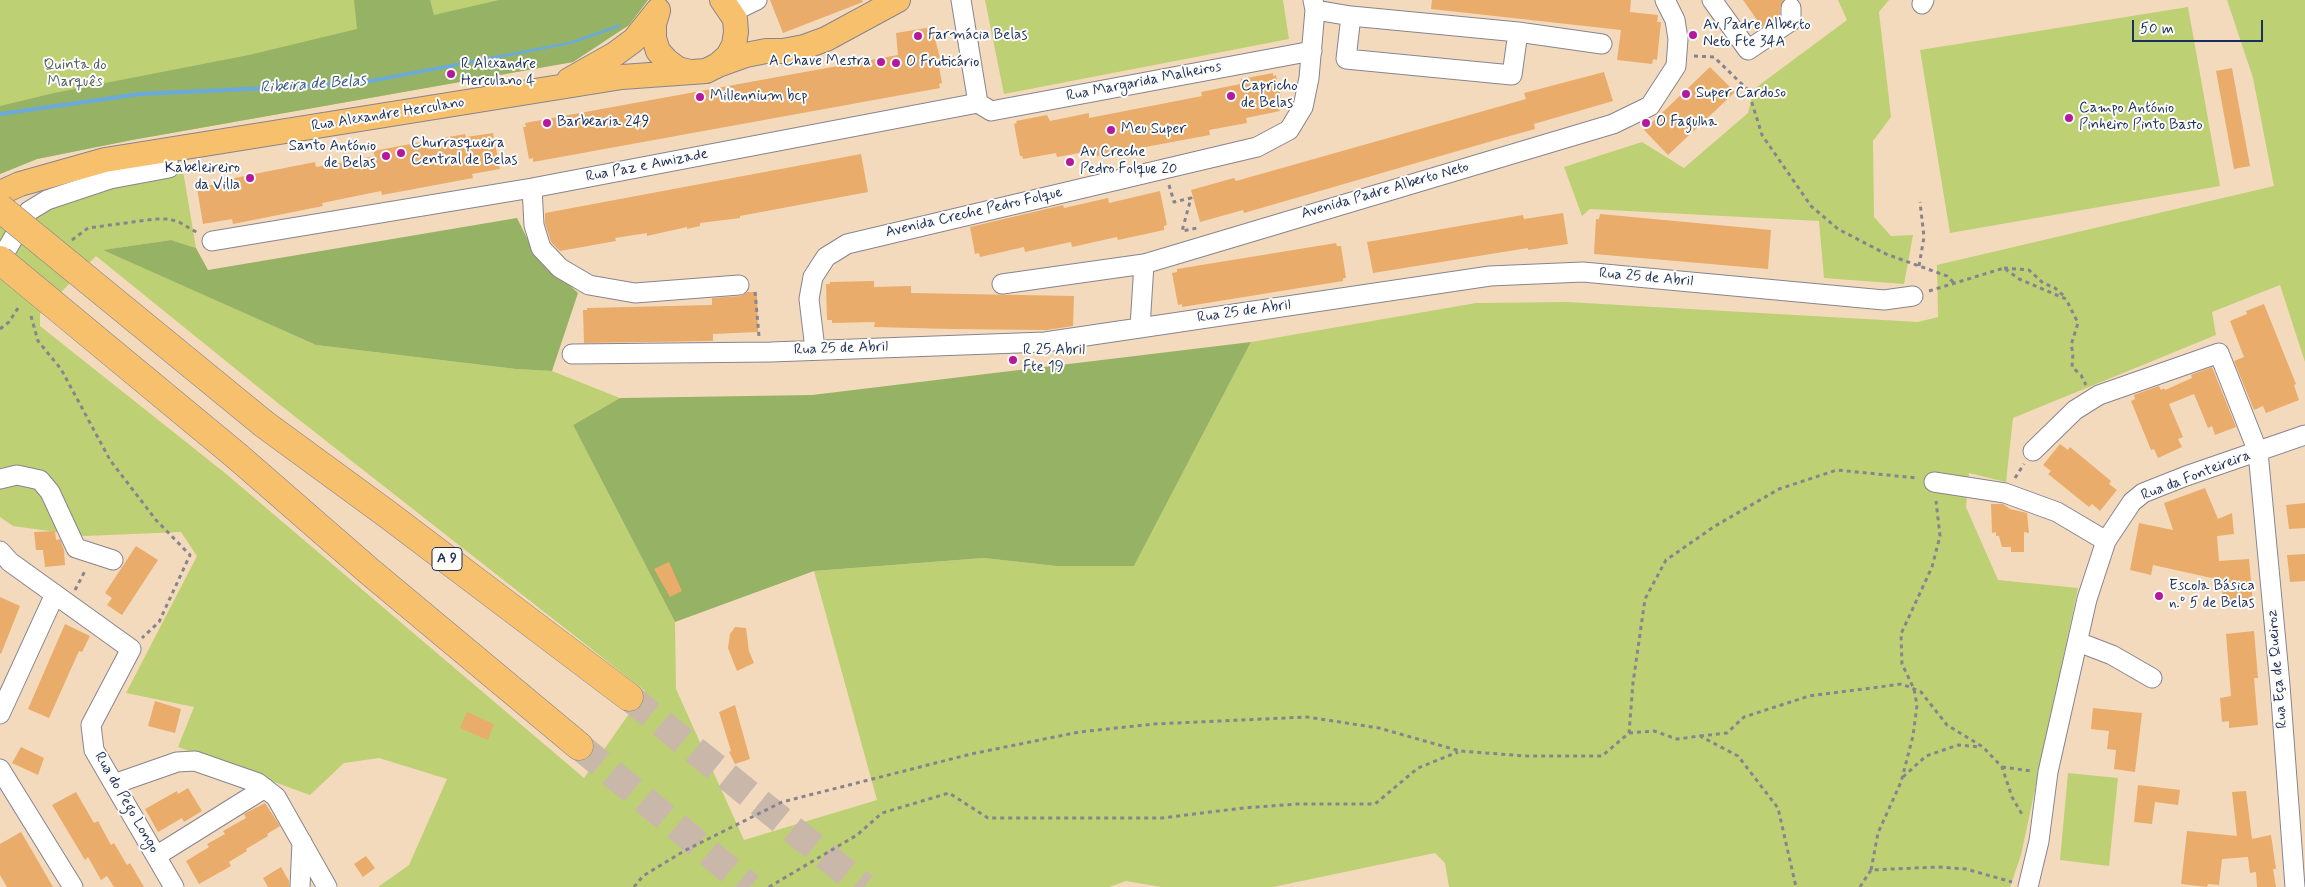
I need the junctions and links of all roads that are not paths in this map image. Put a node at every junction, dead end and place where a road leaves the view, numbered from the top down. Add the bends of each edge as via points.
1 (757, 0) edge
2 (898, 0) edge
3 (961, 0) edge
4 (1666, 0) edge
5 (1712, 0) edge
6 (662, 5) edge
7 (1314, 5) edge
8 (728, 7) edge
9 (1791, 8) dead end
10 (1351, 16) junction
11 (1518, 32) junction
12 (1602, 44) dead end
13 (766, 51) junction
14 (1312, 51) junction
15 (718, 65) junction
16 (692, 72) junction
17 (554, 88) junction
18 (978, 103) junction
19 (166, 150) junction
20 (532, 188) junction
21 (0, 193) edge
22 (0, 208) edge
23 (212, 241) road end
24 (0, 261) edge
25 (1144, 264) junction
26 (1002, 284) dead end
27 (739, 285) road end
28 (1913, 296) road end
29 (1140, 327) junction
30 (815, 349) junction
31 (572, 354) dead end
32 (2305, 435) edge
33 (2033, 451) road end
34 (2258, 452) junction
35 (0, 479) edge
36 (1934, 482) road end
37 (2106, 541) junction
38 (0, 551) edge
39 (113, 560) dead end
40 (62, 599) junction
41 (2078, 642) junction
42 (2152, 678) dead end
43 (629, 697) tunnel mouth
44 (0, 714) edge
45 (579, 746) tunnel mouth
46 (0, 769) edge
47 (114, 784) junction
48 (265, 788) junction
49 (302, 842) junction
50 (156, 856) junction
51 (73, 887) edge
52 (174, 887) edge
53 (300, 887) edge
54 (327, 887) edge
55 (2029, 887) edge
56 (2295, 887) edge

1 - 8 street
2 - 13 main road, Rua Alexandre Herculano via 826,39 783,52
3 - 18 street
4 - 25 street, Avenida Padre Alberto Neto via 1675,20 1678,39 1676,66 1650,106 1613,124
5 - 9 street via 1748,50 1791,21
6 - 16 main road via 654,24 658,51 678,69
6 - 17 main road via 642,31 621,49
7 - 10 street
7 - 14 street, Avenida Creche Pedro Folque
8 - 13 main road via 753,42
8 - 15 main road via 736,32 734,45
10 - 11 street
10 - 11 street via 1346,60 1512,75
11 - 12 street
13 - 15 main road, Rua Alexandre Herculano via 746,54
14 - 18 street, Rua Margarida Malheiros via 991,111
14 - 30 street, Avenida Creche Pedro Folque via 1303,107 1289,130 1257,147 847,244 826,257 813,277 809,299
15 - 16 main road, Rua Alexandre Herculano via 706,71
16 - 17 main road, Rua Alexandre Herculano via 654,73
17 - 19 main road, Rua Alexandre Herculano
18 - 20 street, Rua Paz e Amizade
19 - 21 main road, Rua Alexandre Herculano via 105,160
19 - 24 street via 169,168 110,179 47,200 29,211
20 - 23 street, Rua Paz e Amizade
20 - 27 street via 534,225 541,248 560,268 589,285 635,293
22 - 43 highway, A 9, bridge via 264,424
24 - 45 highway, bridge via 238,457
25 - 26 street, Avenida Padre Alberto Neto
25 - 29 street
28 - 29 street, Rua 25 de Abril via 1884,300 1574,272 1490,276
29 - 30 street, Rua 25 de Abril via 1045,342
30 - 31 street, Rua 25 de Abril
32 - 34 street, Rua da Fonteireira
33 - 34 street, Rua Eça de Queiroz via 2075,410 2099,395 2218,352
34 - 37 street, Rua da Fonteireira via 2143,493 2132,502
34 - 56 street, Rua Eça de Queiroz
35 - 39 street via 17,475 40,480 50,492 76,548
36 - 37 street via 2005,493 2057,512
37 - 41 street, Rua da Fonteireira via 2087,599
38 - 40 street via 10,562
40 - 44 street
40 - 47 street, Rua do Pego Longo via 131,649 91,725 94,750
41 - 42 street via 2112,655
41 - 55 street, Rua da Fonteireira via 2048,772
46 - 51 street
47 - 48 street via 177,762 195,761
47 - 50 street, Rua do Pego Longo
48 - 49 street via 276,797
48 - 50 street
49 - 53 street
49 - 54 street
50 - 52 street, Rua do Pego Longo

